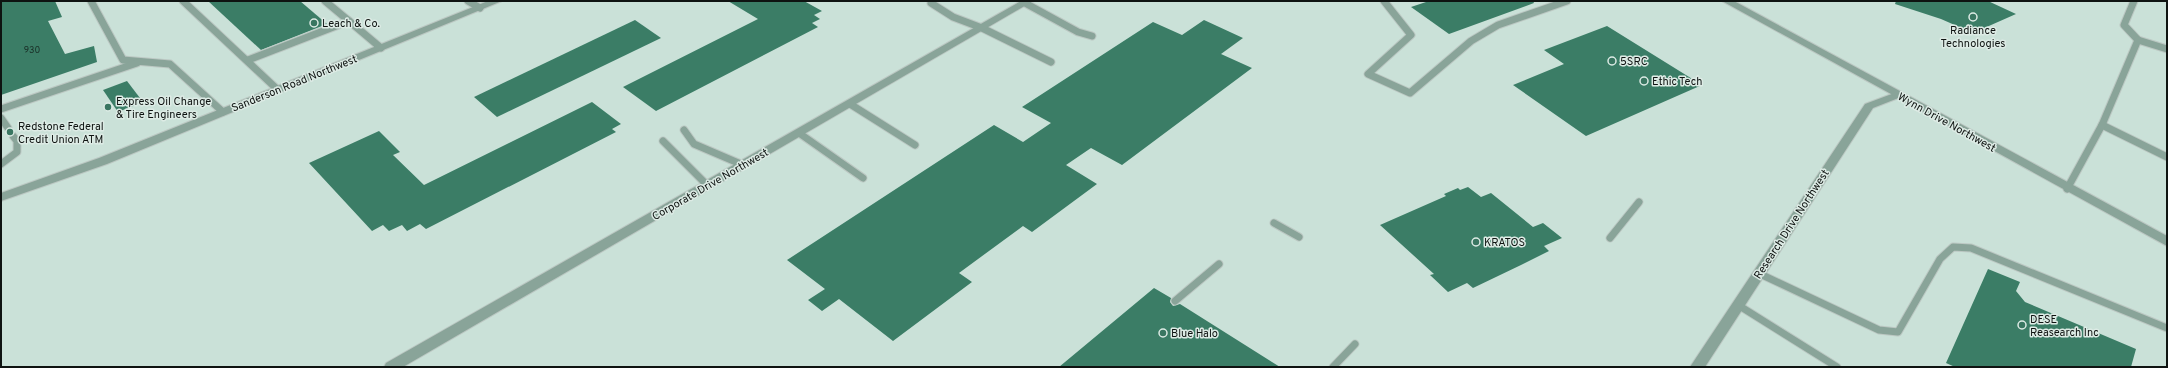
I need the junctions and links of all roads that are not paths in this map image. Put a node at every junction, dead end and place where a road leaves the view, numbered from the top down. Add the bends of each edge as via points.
1 (91, 1) edge
2 (183, 1) edge
3 (325, 1) edge
4 (468, 1) edge
5 (497, 1) edge
6 (932, 1) edge
7 (1384, 1) edge
8 (1567, 1) edge
9 (1727, 1) edge
10 (2134, 1) edge
11 (1027, 2) edge
12 (480, 8) junction
13 (349, 21) junction
14 (982, 28) junction
15 (1092, 36) dead end
16 (2138, 40) junction
17 (381, 48) junction
18 (2167, 49) edge
19 (248, 60) junction
20 (140, 61) junction
21 (1051, 62) dead end
22 (278, 90) junction
23 (1898, 95) junction
24 (850, 104) junction
25 (1, 109) edge
26 (223, 112) junction
27 (1, 118) edge
28 (2102, 125) junction
29 (8, 128) dead end
30 (684, 130) dead end
31 (799, 133) junction
32 (13, 136) dead end
33 (663, 141) dead end
34 (915, 145) dead end
35 (2167, 157) edge
36 (1, 164) edge
37 (743, 165) junction
38 (863, 178) dead end
39 (707, 185) junction
40 (2067, 189) junction
41 (1, 196) edge
42 (1639, 202) dead end
43 (1274, 223) dead end
44 (1299, 237) dead end
45 (1610, 238) dead end
46 (2167, 242) edge
47 (1219, 264) dead end
48 (1758, 273) junction
49 (1175, 301) dead end
50 (1738, 305) junction
51 (2167, 328) edge
52 (1355, 344) dead end
53 (391, 367) edge
54 (1333, 367) edge
55 (1697, 367) edge
56 (1837, 367) edge

1 - 20 lane via 123,60
2 - 19 lane
3 - 13 lane
4 - 12 lane
5 - 12 street, Sanderson Road Northwest
6 - 14 lane via 931,3 953,17
7 - 8 lane via 1411,35 1368,74 1410,93 1478,37 1498,25
9 - 23 street, Wynn Drive Northwest
10 - 16 lane via 2124,25
11 - 14 street, Corporate Drive Northwest
11 - 15 lane via 1078,32
12 - 17 street, Sanderson Road Northwest
13 - 17 lane
13 - 19 lane
14 - 21 lane
14 - 24 street, Corporate Drive Northwest
16 - 18 lane
16 - 28 lane
17 - 22 street, Sanderson Road Northwest
19 - 22 lane
20 - 25 lane
20 - 26 lane via 170,64
22 - 26 street, Sanderson Road Northwest
23 - 40 street, Wynn Drive Northwest
23 - 48 street, Research Drive Northwest via 1869,106
24 - 31 street, Corporate Drive Northwest
24 - 34 lane
26 - 41 street, Sanderson Road Northwest via 103,161
27 - 29 lane
28 - 35 lane
28 - 40 lane
30 - 37 lane via 694,144
31 - 37 street, Corporate Drive Northwest
31 - 38 lane
32 - 36 lane via 17,141 17,152
33 - 39 lane
37 - 39 street, Corporate Drive Northwest
39 - 53 street, Corporate Drive Northwest
40 - 46 street, Wynn Drive Northwest
42 - 45 lane
43 - 44 lane
47 - 49 lane
48 - 50 street, Research Drive Northwest
48 - 51 lane via 1879,330 1898,332 1940,259 1953,247 1971,248
50 - 55 street, Research Drive Northwest
50 - 56 lane
52 - 54 lane

